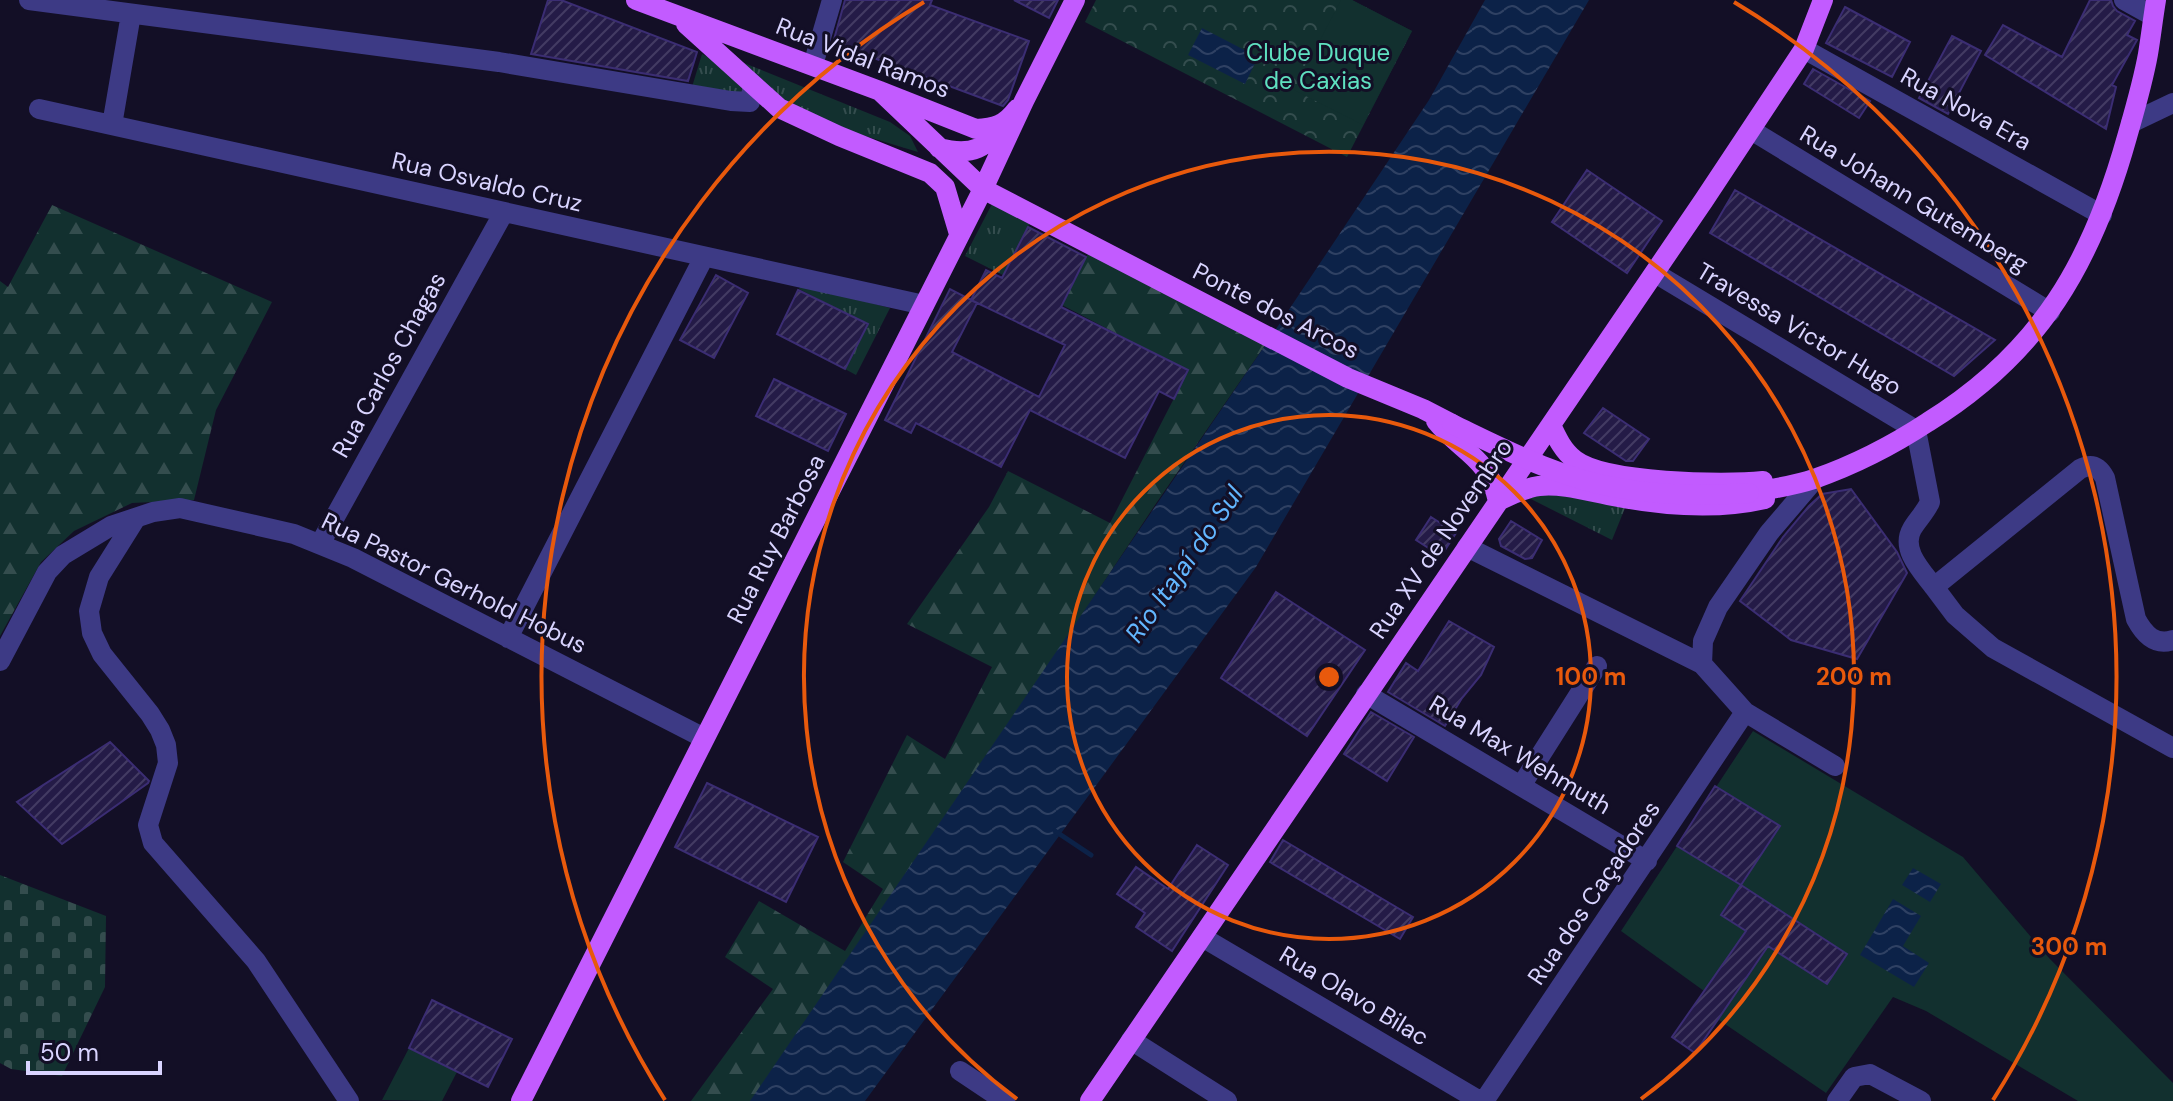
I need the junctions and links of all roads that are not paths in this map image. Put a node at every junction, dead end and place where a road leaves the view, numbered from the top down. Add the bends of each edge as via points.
1 (29, 0) edge
2 (636, 0) edge
3 (832, 0) edge
4 (1075, 0) edge
5 (1823, 0) edge
6 (2124, 0) edge
7 (2154, 8) edge
8 (131, 14) junction
9 (676, 15) junction
10 (1804, 49) junction
11 (813, 65) junction
12 (753, 85) junction
13 (880, 91) junction
14 (1024, 101) junction
15 (2173, 103) edge
16 (39, 109) dead end
17 (1009, 120) junction
18 (2131, 123) junction
19 (112, 125) junction
20 (1751, 130) junction
21 (939, 148) junction
22 (983, 189) junction
23 (504, 212) junction
24 (2102, 215) junction
25 (959, 234) junction
26 (704, 257) junction
27 (1655, 273) junction
28 (924, 305) junction
29 (2050, 312) junction
30 (1426, 411) junction
31 (1551, 425) junction
32 (1916, 430) junction
33 (1591, 469) junction
34 (1624, 474) junction
35 (1807, 481) junction
36 (1559, 486) junction
37 (1748, 498) junction
38 (1498, 501) junction
39 (1660, 504) junction
40 (136, 518) junction
41 (1769, 533) junction
42 (320, 544) junction
43 (1467, 547) junction
44 (1934, 587) junction
45 (508, 638) junction
46 (2173, 640) edge
47 (0, 661) edge
48 (1702, 664) junction
49 (1597, 666) dead end
50 (1366, 694) junction
51 (1745, 712) junction
52 (704, 738) junction
53 (2173, 748) edge
54 (1835, 766) dead end
55 (1521, 786) junction
56 (1647, 861) junction
57 (1202, 937) junction
58 (1131, 1040) junction
59 (960, 1071) dead end
60 (349, 1101) edge
61 (521, 1101) edge
62 (1005, 1101) edge
63 (1090, 1101) edge
64 (1227, 1101) edge
65 (1482, 1101) edge
66 (1837, 1101) edge
67 (1921, 1101) edge

1 - 8 street
2 - 9 main road, Rua Vidal Ramos
3 - 11 street
4 - 14 main road, Rua Ruy Barbosa
5 - 10 main road, Rua XV de Novembro
6 - 7 street
7 - 18 main road
8 - 12 street via 499,62 731,101 750,102
8 - 19 street
9 - 11 main road, Rua Vidal Ramos
9 - 12 main road, Rua Vidal Ramos
10 - 20 main road, Rua XV de Novembro
10 - 24 street, Rua Nova Era
11 - 13 main road, Rua Vidal Ramos
12 - 25 main road, Rua Vidal Ramos via 779,108 930,173 945,187
13 - 17 main road, Rua Vidal Ramos via 976,129
13 - 21 main road, Ponte dos Arcos
14 - 17 main road
14 - 22 main road, Rua Ruy Barbosa
15 - 18 street
16 - 19 street, Rua Osvaldo Cruz
17 - 21 main road via 980,148 956,153
18 - 24 main road
19 - 23 street, Rua Osvaldo Cruz
20 - 27 main road, Rua XV de Novembro
20 - 29 street, Rua Johann Gutemberg
21 - 22 main road, Ponte dos Arcos
22 - 25 main road, Rua Ruy Barbosa
22 - 30 main road, Ponte dos Arcos via 1348,378
23 - 26 street, Rua Osvaldo Cruz
23 - 42 street, Rua Carlos Chagas
24 - 29 main road
25 - 28 main road, Rua Ruy Barbosa
26 - 28 street, Rua Osvaldo Cruz
26 - 45 street
27 - 31 main road, Rua XV de Novembro
27 - 32 street, Travessa Victor Hugo
28 - 52 main road, Rua Ruy Barbosa
29 - 32 main road via 1995,373
30 - 37 main road, Ponte dos Arcos, bridge via 1537,463 1617,488
30 - 38 main road via 1486,468
31 - 33 main road via 1565,451
31 - 38 main road, Rua XV de Novembro
32 - 35 main road
32 - 44 street via 1930,502 1912,529 1909,550
33 - 34 main road
33 - 36 main road
34 - 35 main road via 1699,483
34 - 39 main road
35 - 37 main road
35 - 41 street
36 - 38 main road via 1528,489
36 - 39 main road
37 - 39 main road via 1719,506
37 - 41 street
38 - 43 main road, Rua XV de Novembro
40 - 42 street, Rua Pastor Gerhold Hobus via 180,508
40 - 47 street, Rua Pastor Gerhold Hobus via 111,526 63,555 47,572
40 - 60 street via 99,577 89,611 102,654 150,714 166,745 168,763 148,825 153,843 256,961
41 - 48 street via 1718,607 1703,641
42 - 45 street, Rua Pastor Gerhold Hobus
43 - 48 street
43 - 50 main road, Rua XV de Novembro
44 - 46 street via 2080,469 2093,466 2105,478 2136,619 2157,641
44 - 53 street via 1955,615 1993,648
45 - 52 street, Rua Pastor Gerhold Hobus
48 - 51 street
49 - 55 street
50 - 55 street, Rua Max Wehmuth
50 - 57 main road, Rua XV de Novembro
51 - 54 street
51 - 56 street, Rua dos Caçadores
52 - 61 main road, Rua Ruy Barbosa
55 - 56 street, Rua Max Wehmuth
56 - 65 street, Rua dos Caçadores
57 - 58 main road, Rua XV de Novembro
57 - 65 street, Rua Olavo Bilac
58 - 63 main road, Rua XV de Novembro
58 - 64 street
59 - 62 street
66 - 67 street via 1862,1074 1880,1077

